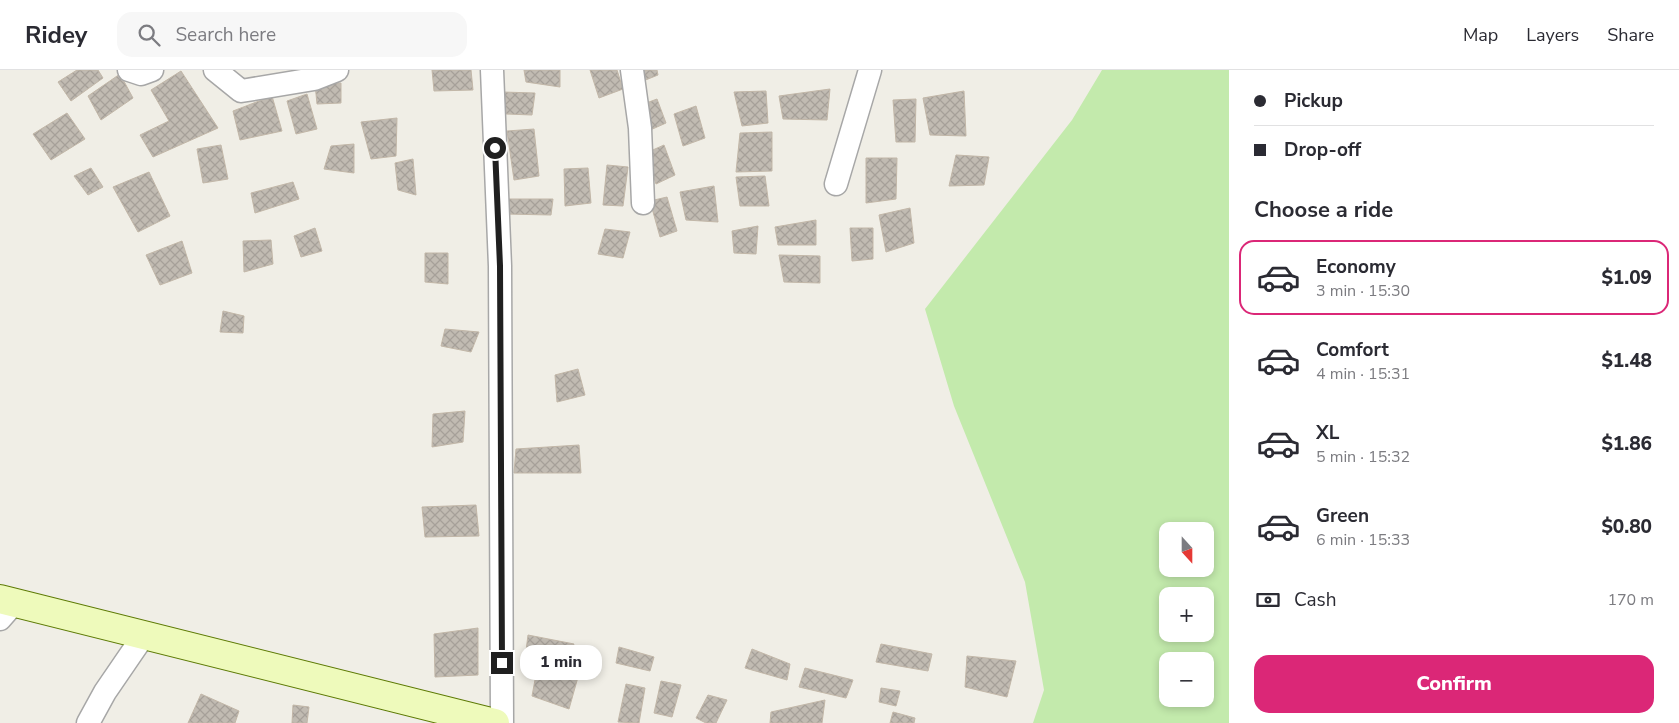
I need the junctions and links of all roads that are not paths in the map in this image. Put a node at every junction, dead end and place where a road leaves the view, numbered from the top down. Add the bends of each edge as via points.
1 (129, 70) edge
2 (152, 70) edge
3 (215, 70) edge
4 (337, 70) edge
5 (492, 70) edge
6 (632, 70) edge
7 (870, 70) edge
8 (836, 184) dead end
9 (643, 202) dead end
10 (5, 607) edge
11 (144, 635) junction
12 (88, 723) edge
13 (495, 723) edge
14 (502, 723) edge

1 - 2 street via 141,74
3 - 4 street via 241,91 314,78
5 - 14 street via 500,266
6 - 9 street via 640,128
7 - 8 street
10 - 11 street
11 - 12 street
11 - 13 street

